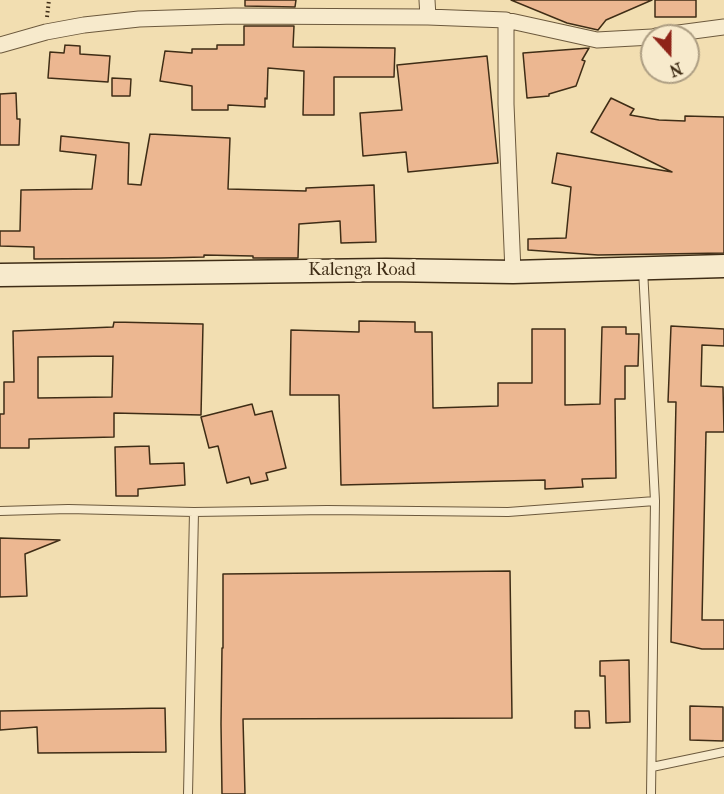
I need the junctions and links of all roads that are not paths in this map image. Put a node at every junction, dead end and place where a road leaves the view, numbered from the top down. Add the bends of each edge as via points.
1 (234, 0) edge
2 (427, 0) edge
3 (234, 16) junction
4 (428, 17) junction
5 (506, 20) junction
6 (724, 27) edge
7 (700, 30) edge
8 (640, 37) edge
9 (0, 45) edge
10 (724, 266) edge
11 (643, 268) junction
12 (513, 272) junction
13 (0, 275) edge
14 (655, 501) junction
15 (0, 511) edge
16 (194, 512) junction
17 (724, 752) edge
18 (652, 767) junction
19 (188, 794) edge
20 (651, 794) edge

1 - 3 street
2 - 4 street
3 - 4 street
3 - 9 street via 84,25
4 - 5 street
5 - 8 street via 597,40
5 - 12 street
6 - 7 street
10 - 11 main road, Kalenga Road
11 - 12 main road, Kalenga Road
11 - 14 lane
12 - 13 main road, Kalenga Road
14 - 16 lane via 508,512
14 - 18 lane
15 - 16 lane
16 - 19 lane
17 - 18 lane
18 - 20 lane

